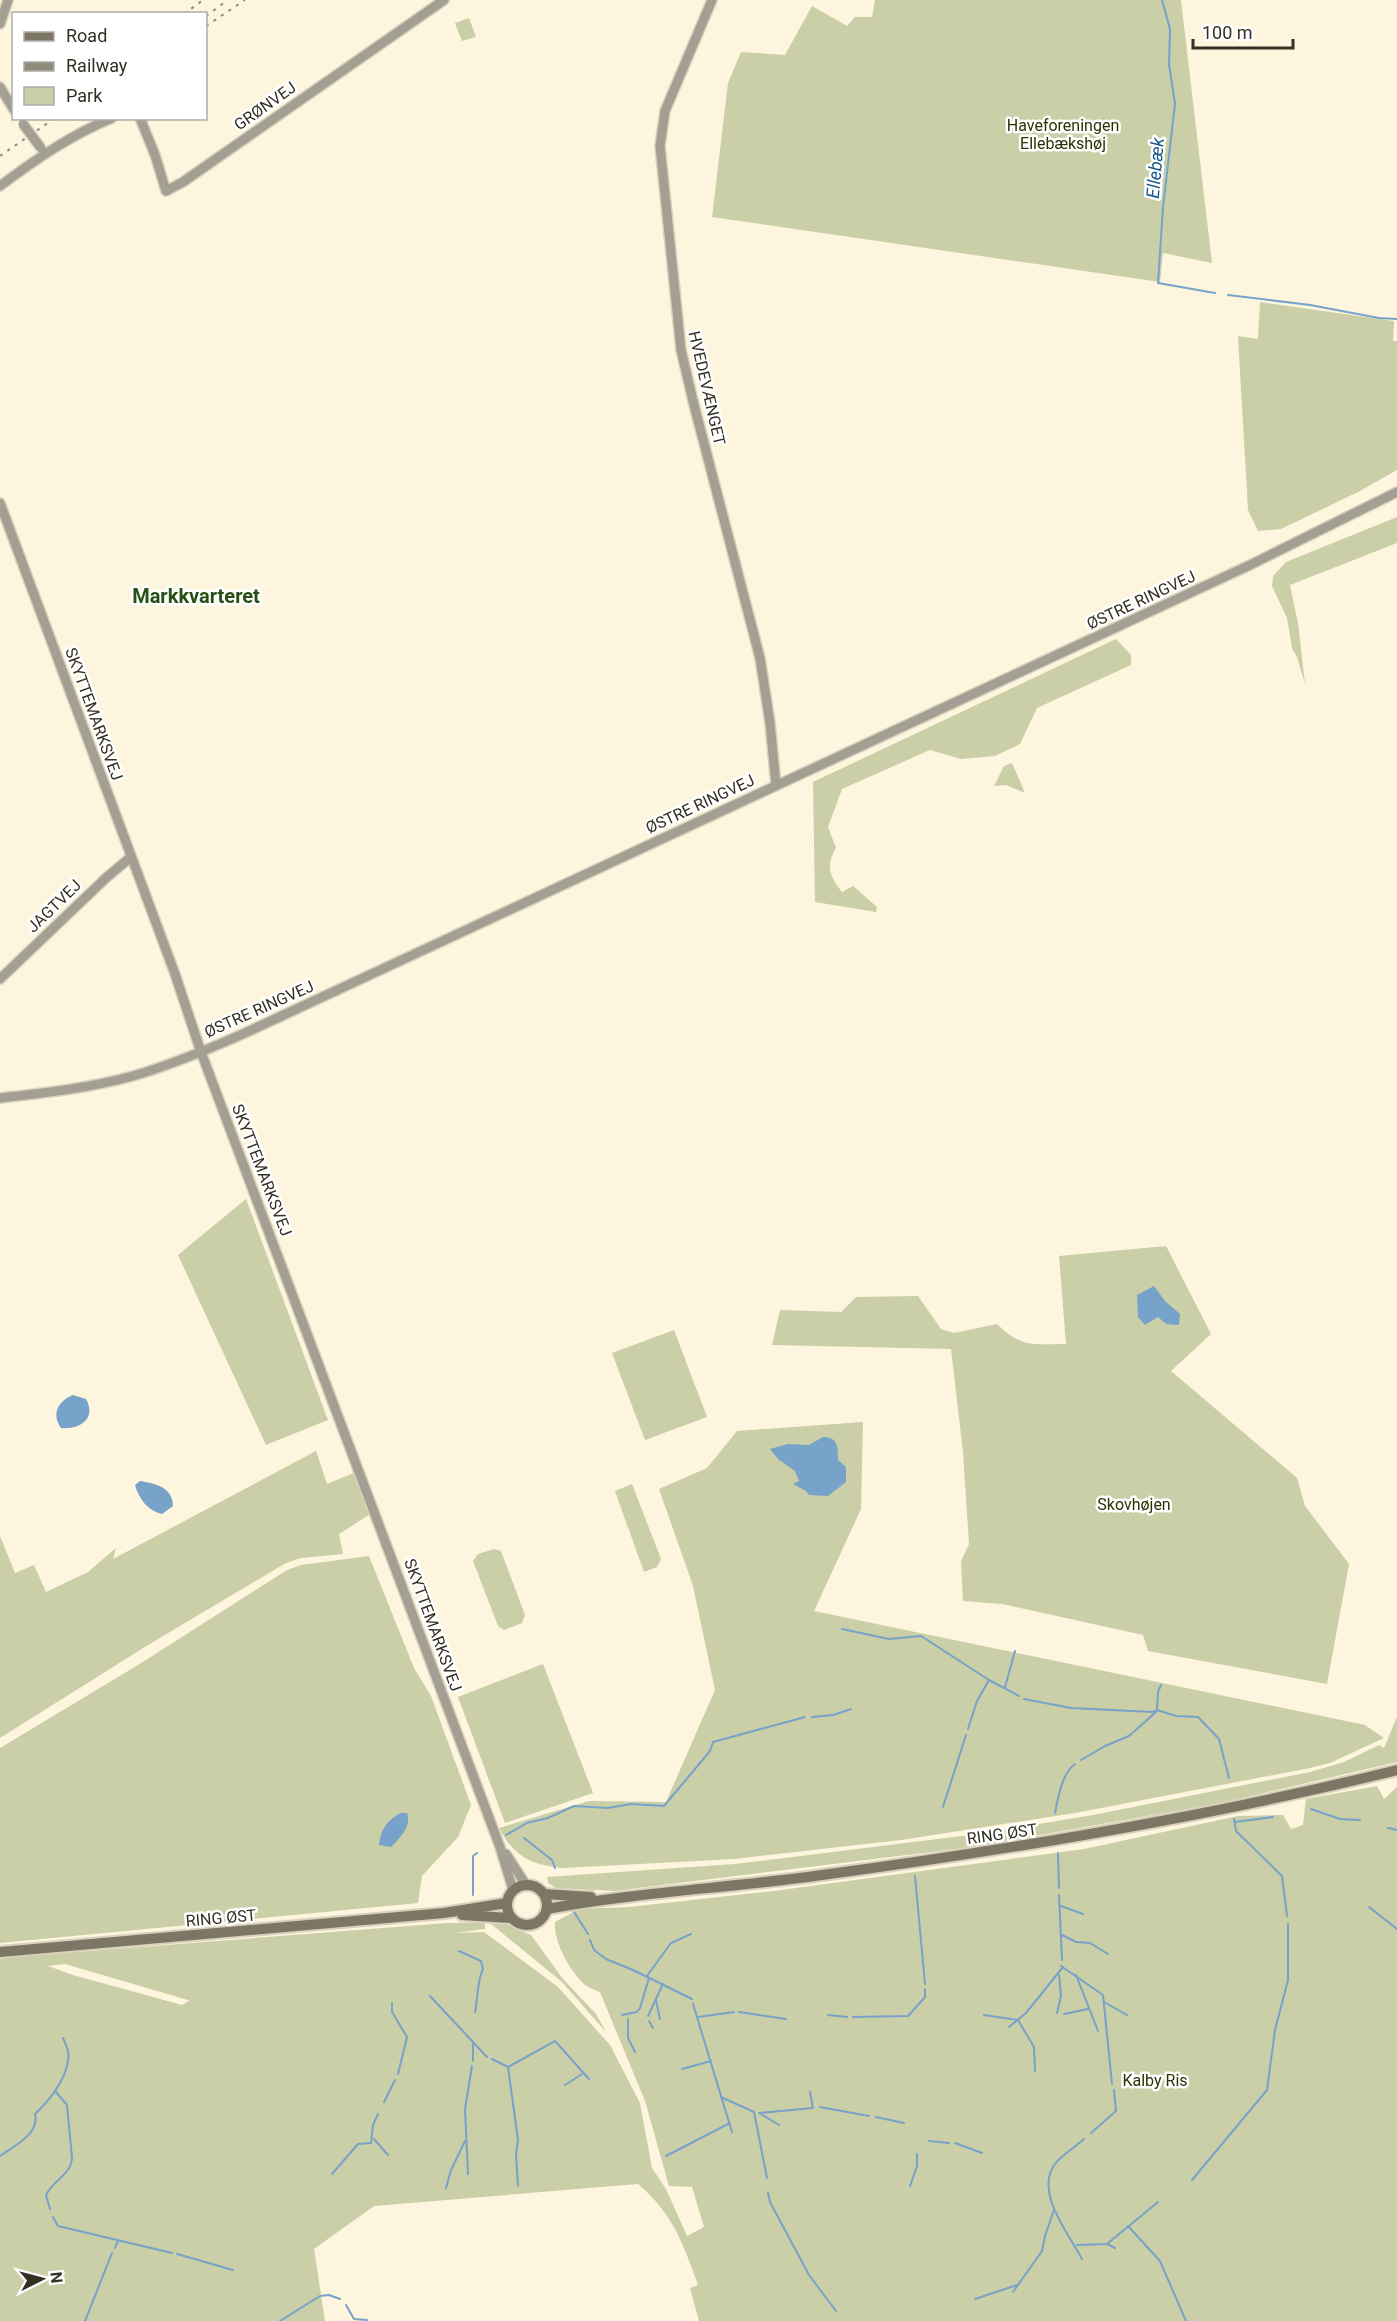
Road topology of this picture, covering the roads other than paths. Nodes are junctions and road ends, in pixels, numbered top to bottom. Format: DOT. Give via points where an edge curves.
graph roads {
  1 [pos="8,0"];
  2 [pos="444,0"];
  3 [pos="712,0"];
  4 [pos="0,24"];
  5 [pos="0,87"];
  6 [pos="12,107"];
  7 [pos="108,120"];
  8 [pos="141,120"];
  9 [pos="21,121"];
  10 [pos="43,150"];
  11 [pos="0,186"];
  12 [pos="1397,492"];
  13 [pos="0,502"];
  14 [pos="776,785"];
  15 [pos="131,857"];
  16 [pos="0,979"];
  17 [pos="201,1052"];
  18 [pos="0,1098"];
  19 [pos="1397,1770"];
  20 [pos="501,1846"];
  21 [pos="526,1885"];
  22 [pos="513,1890"];
  23 [pos="544,1894"];
  24 [pos="606,1898"];
  25 [pos="507,1903"];
  26 [pos="548,1909"];
  27 [pos="444,1913"];
  28 [pos="511,1918"];
  29 [pos="0,1952"];
  1 -- 4 [label="street"];
  2 -- 8 [label="street, GRØNVEJ" via="166,191"];
  3 -- 14 [label="street, HVEDEVÆNGET" via="665,111 660,146 681,350 760,658"];
  5 -- 6 [label="street"];
  7 -- 10 [label="street"];
  9 -- 10 [label="street, bridge"];
  10 -- 11 [label="street"];
  12 -- 14 [label="street, ØSTRE RINGVEJ" via="1250,565"];
  13 -- 15 [label="street, SKYTTEMARKSVEJ"];
  14 -- 17 [label="street, ØSTRE RINGVEJ"];
  15 -- 16 [label="street, JAGTVEJ"];
  15 -- 17 [label="street, SKYTTEMARKSVEJ"];
  17 -- 18 [label="street, ØSTRE RINGVEJ" via="89,1086"];
  17 -- 20 [label="street, SKYTTEMARKSVEJ"];
  19 -- 24 [label="main road, RING ØST" via="1068,1839 811,1877"];
  20 -- 21 [label="street, SKYTTEMARKSVEJ"];
  20 -- 22 [label="street, SKYTTEMARKSVEJ"];
  21 -- 22 [label="main road"];
  21 -- 23 [label="main road"];
  22 -- 25 [label="main road"];
  23 -- 24 [label="main road, RING ØST"];
  23 -- 26 [label="main road"];
  24 -- 26 [label="main road, RING ØST"];
  25 -- 27 [label="main road, RING ØST"];
  25 -- 28 [label="main road"];
  26 -- 28 [label="main road" via="534,1924 523,1925"];
  27 -- 28 [label="main road, RING ØST"];
  27 -- 29 [label="main road, RING ØST"];
}
